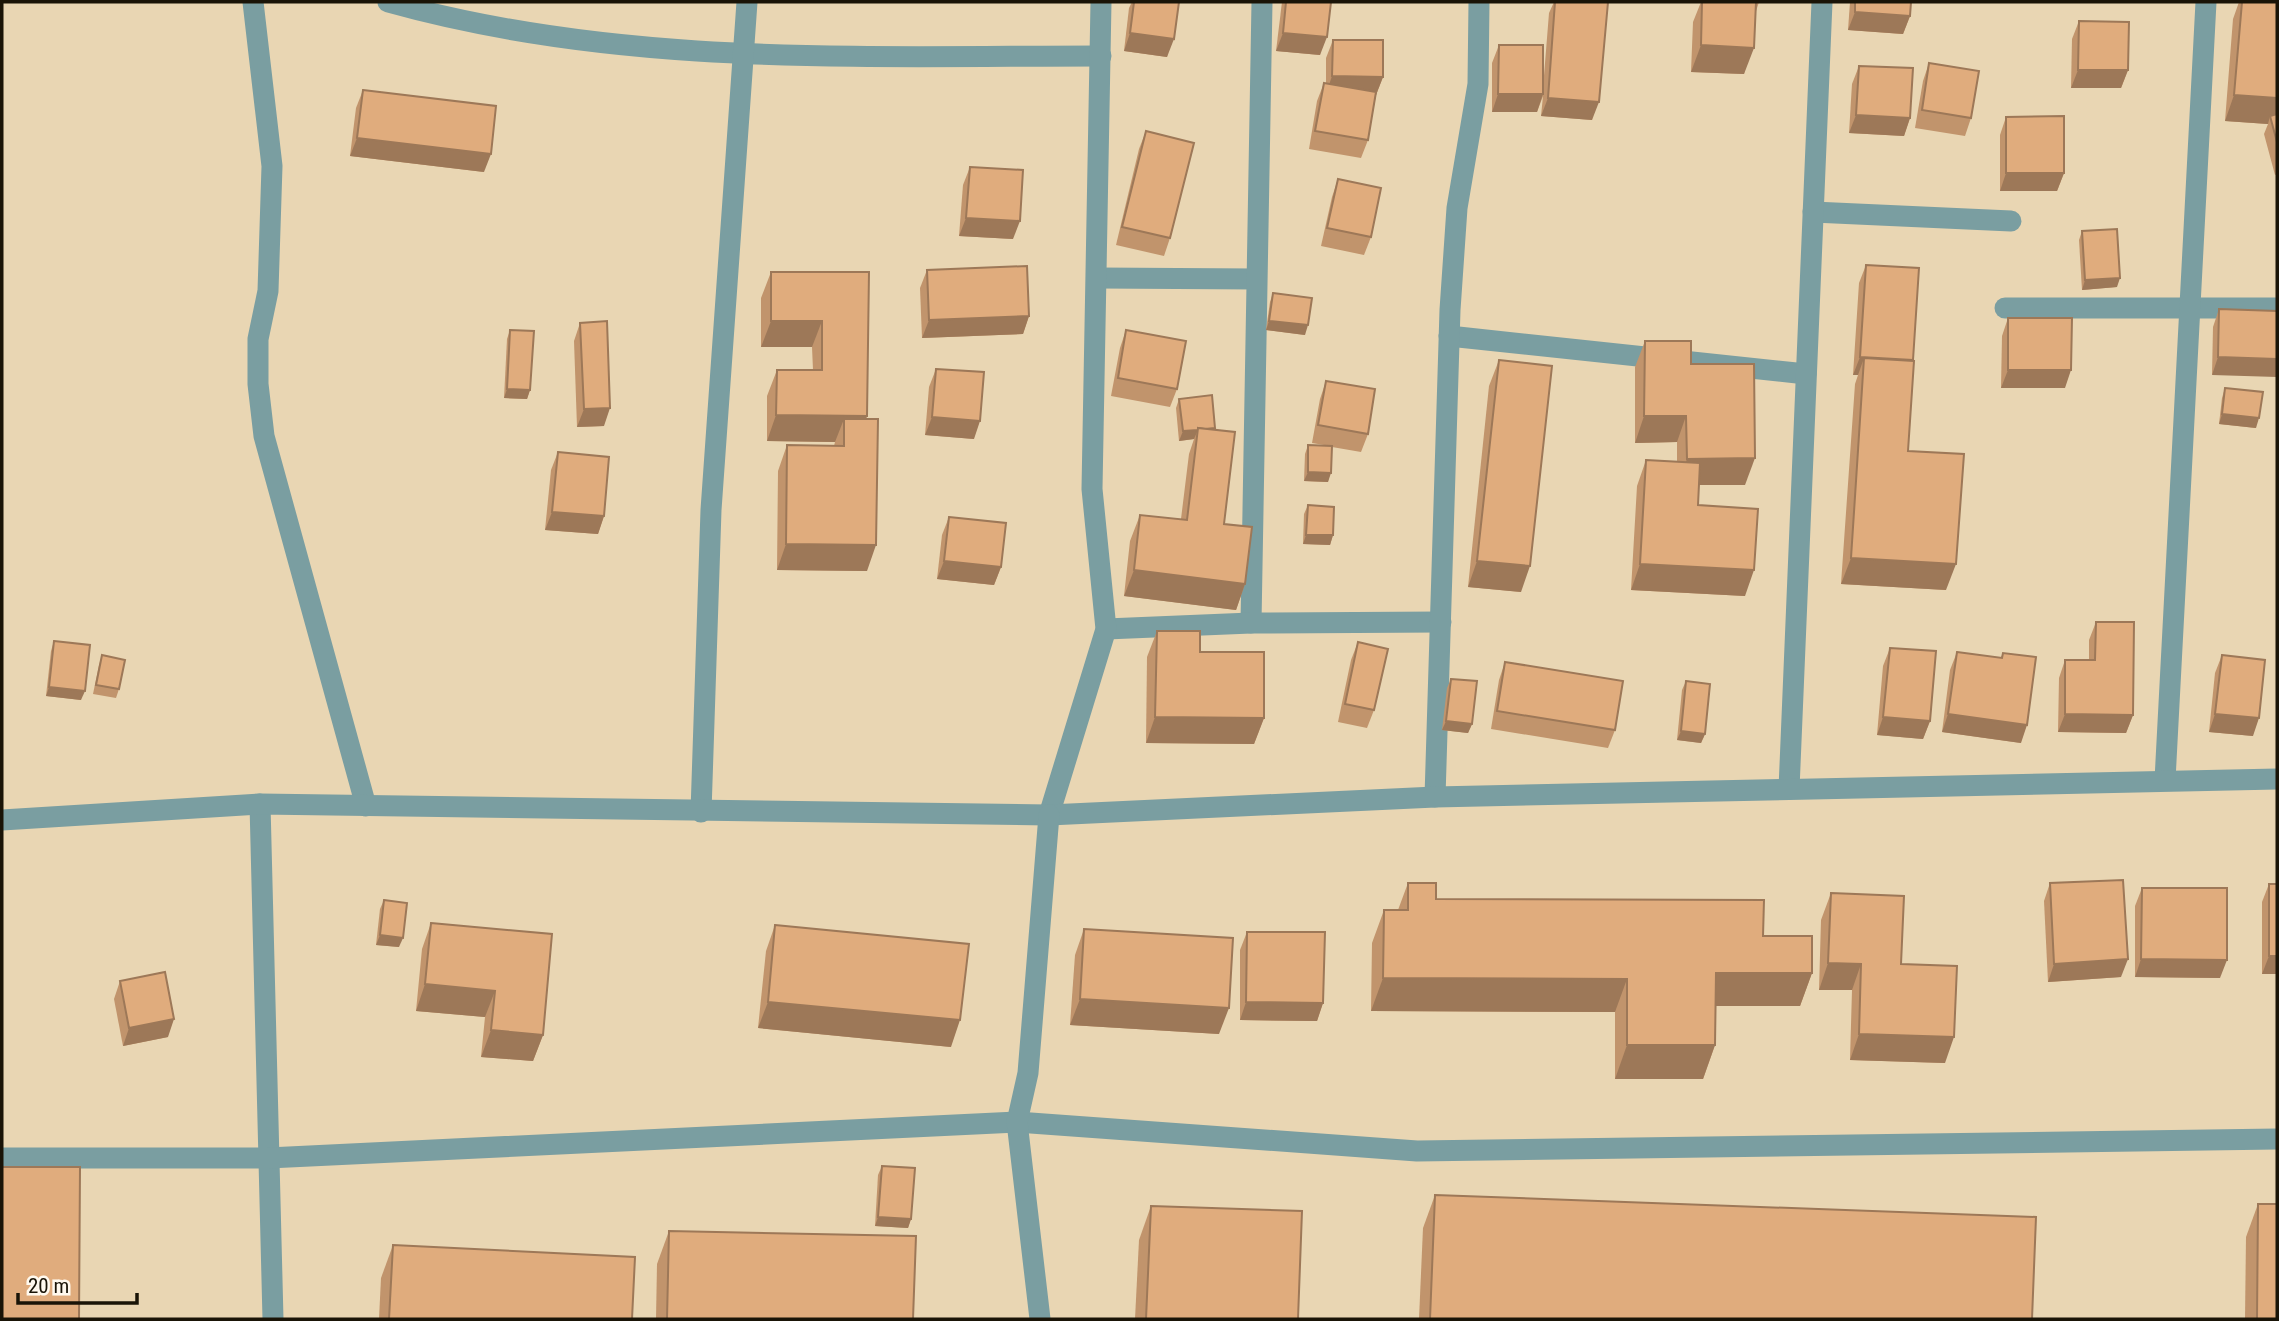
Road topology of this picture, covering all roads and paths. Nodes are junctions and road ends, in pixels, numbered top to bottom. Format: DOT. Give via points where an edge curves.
graph roads {
  1 [pos="253,2"];
  2 [pos="388,2"];
  3 [pos="747,2"];
  4 [pos="1101,2"];
  5 [pos="1262,2"];
  6 [pos="1479,2"];
  7 [pos="1822,2"];
  8 [pos="2206,2"];
  9 [pos="741,56"];
  10 [pos="1101,56"];
  11 [pos="1813,212"];
  12 [pos="2011,221"];
  13 [pos="1098,278"];
  14 [pos="1256,279"];
  15 [pos="2189,307"];
  16 [pos="2005,308"];
  17 [pos="2277,308"];
  18 [pos="1449,336"];
  19 [pos="1806,374"];
  20 [pos="1441,622"];
  21 [pos="1251,623"];
  22 [pos="1107,629"];
  23 [pos="2277,779"];
  24 [pos="2165,780"];
  25 [pos="1789,789"];
  26 [pos="1436,797"];
  27 [pos="260,804"];
  28 [pos="366,806"];
  29 [pos="701,812"];
  30 [pos="1049,815"];
  31 [pos="2,820"];
  32 [pos="1017,1122"];
  33 [pos="2277,1139"];
  34 [pos="2,1158"];
  35 [pos="268,1158"];
  36 [pos="273,1319"];
  37 [pos="1040,1319"];
  1 -- 28 [label="street" via="272,166 268,291 258,339 264,436"];
  2 -- 9 [label="street" via="529,34"];
  3 -- 9 [label="street"];
  4 -- 10 [label="street"];
  5 -- 14 [label="street"];
  6 -- 18 [label="street" via="1478,84 1457,208"];
  7 -- 11 [label="street"];
  8 -- 15 [label="street"];
  9 -- 10 [label="street"];
  9 -- 29 [label="street" via="711,510"];
  10 -- 13 [label="street"];
  11 -- 12 [label="street"];
  11 -- 19 [label="street"];
  13 -- 14 [label="street"];
  13 -- 22 [label="street" via="1092,489"];
  14 -- 21 [label="street"];
  15 -- 16 [label="street"];
  15 -- 17 [label="street"];
  15 -- 24 [label="street"];
  18 -- 19 [label="street"];
  18 -- 20 [label="street"];
  19 -- 25 [label="street"];
  20 -- 21 [label="street"];
  20 -- 26 [label="street"];
  21 -- 22 [label="street"];
  22 -- 30 [label="street"];
  23 -- 24 [label="street"];
  24 -- 25 [label="street"];
  25 -- 26 [label="street"];
  26 -- 30 [label="street"];
  27 -- 28 [label="street"];
  27 -- 31 [label="street"];
  27 -- 35 [label="street"];
  28 -- 29 [label="street"];
  29 -- 30 [label="street"];
  30 -- 32 [label="street" via="1028,1073"];
  32 -- 33 [label="street" via="1417,1151"];
  32 -- 35 [label="street"];
  32 -- 37 [label="street"];
  34 -- 35 [label="street"];
  35 -- 36 [label="street"];
}
